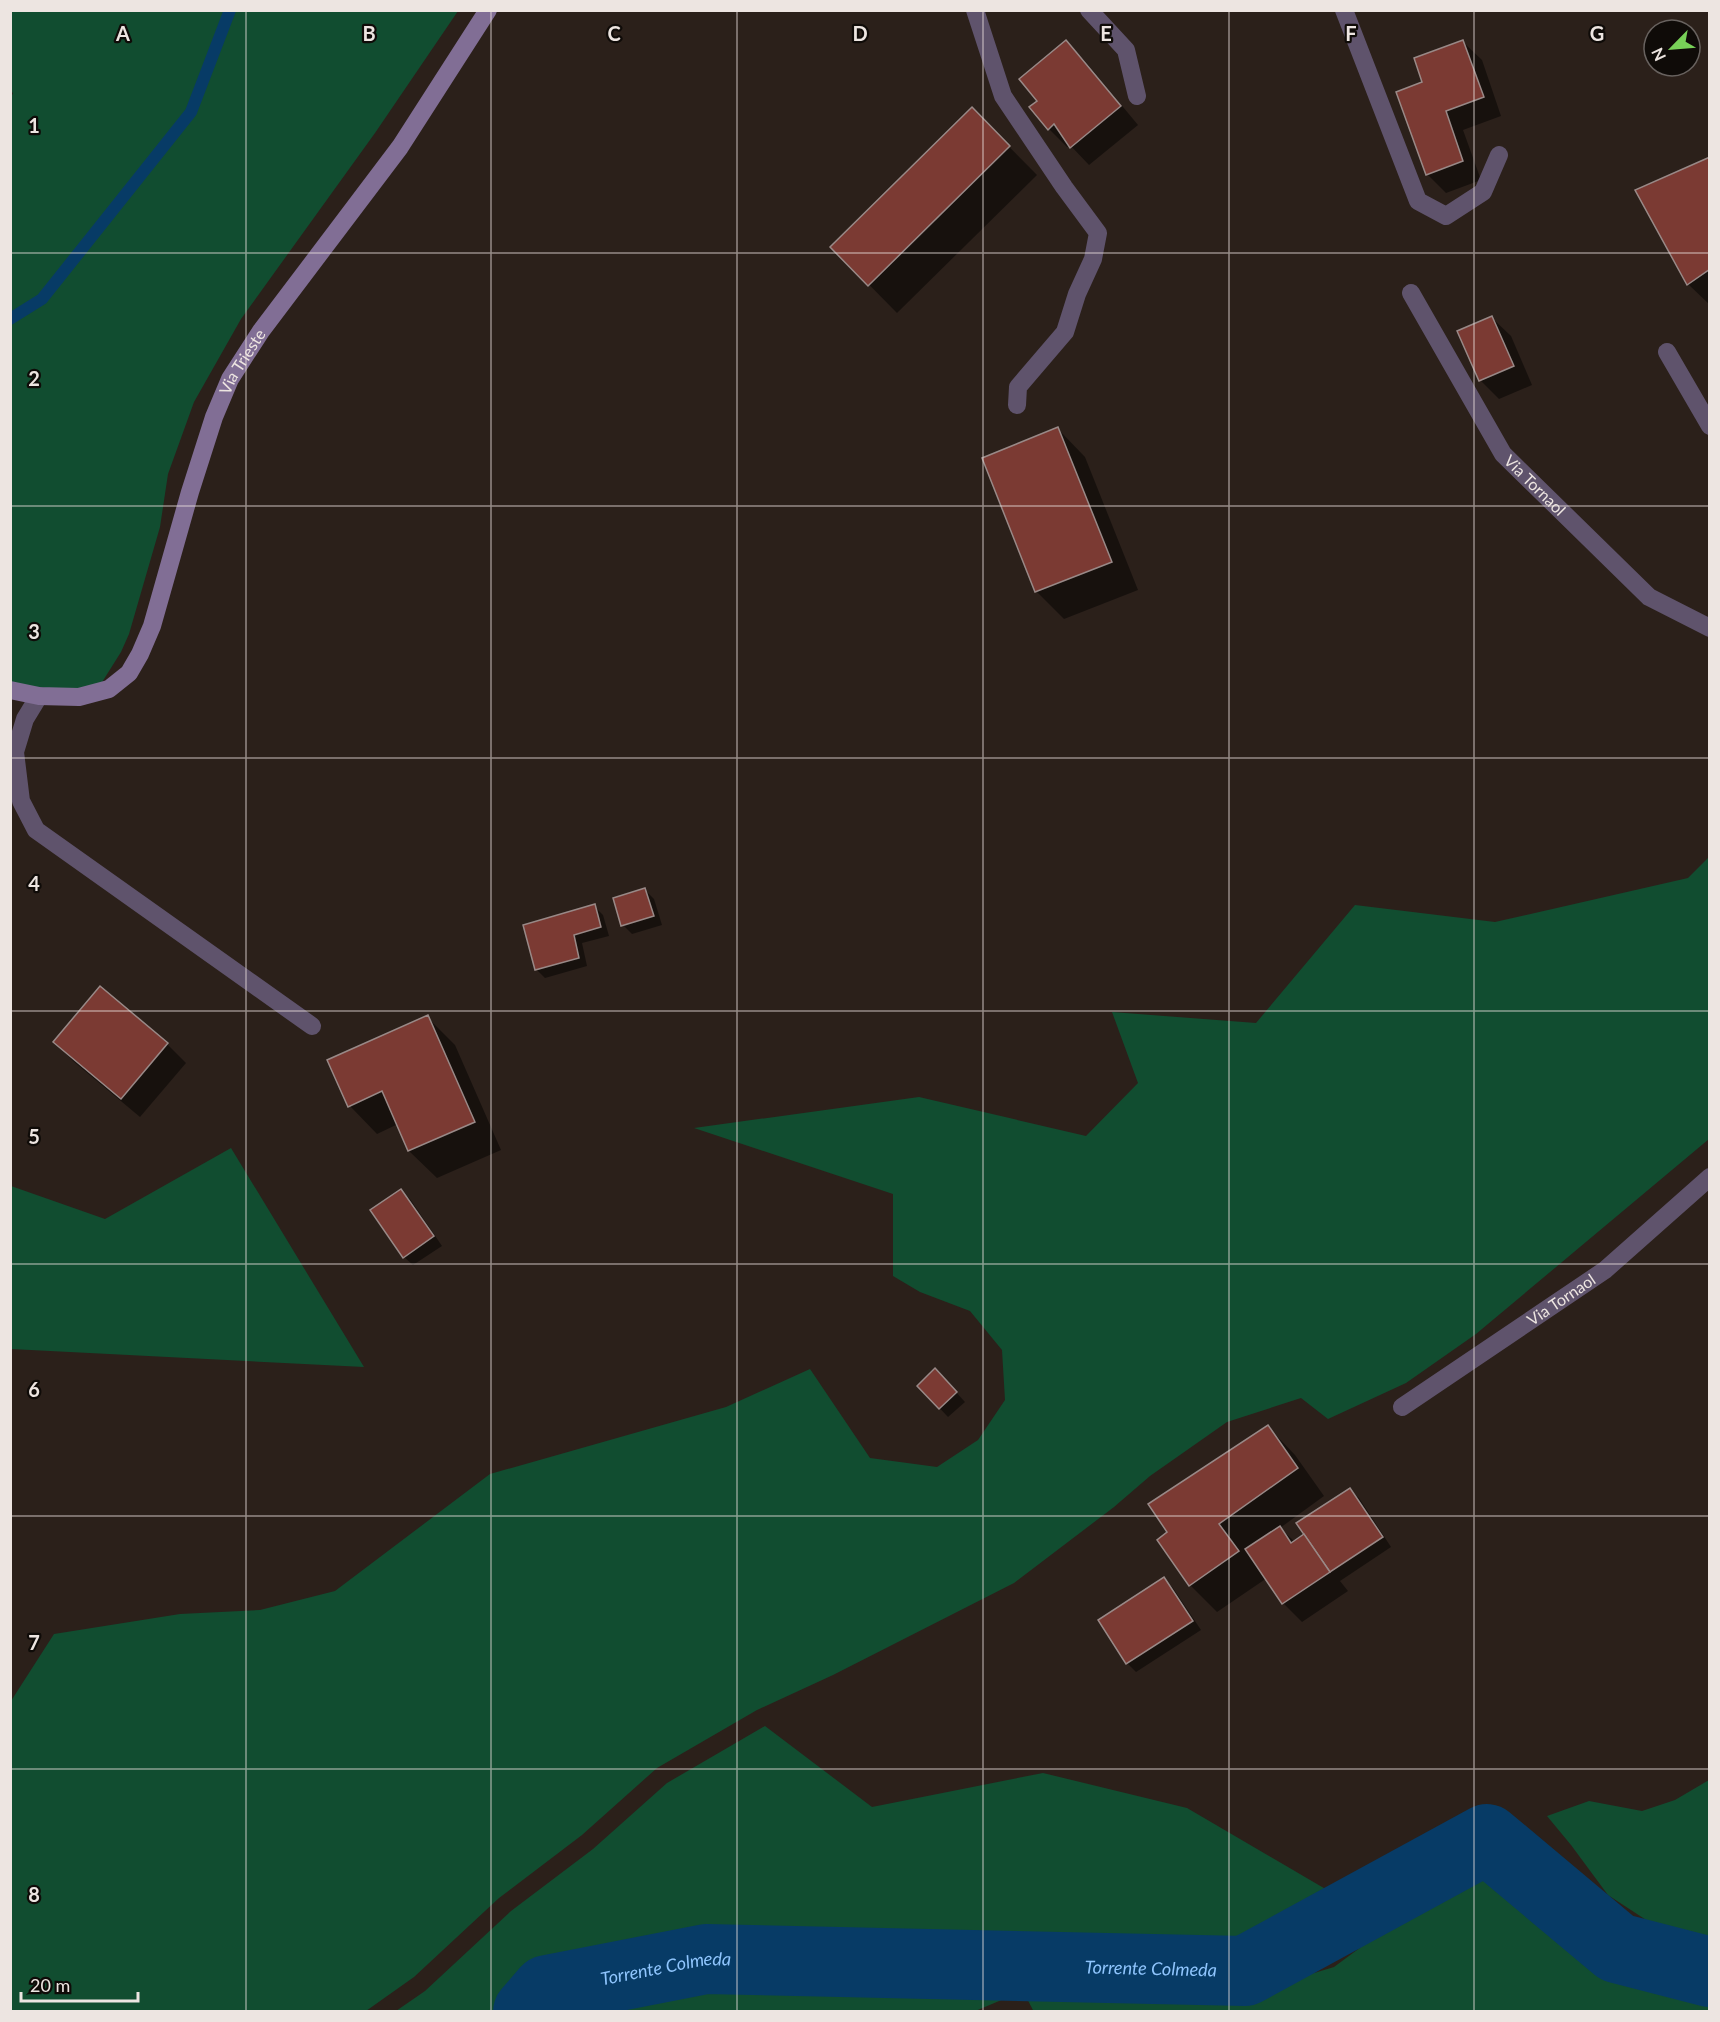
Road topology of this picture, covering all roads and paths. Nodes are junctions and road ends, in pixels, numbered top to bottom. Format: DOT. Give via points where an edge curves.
graph roads {
  1 [pos="488,10"];
  2 [pos="975,10"];
  3 [pos="1089,10"];
  4 [pos="1344,10"];
  5 [pos="1137,96"];
  6 [pos="1499,155"];
  7 [pos="1411,293"];
  8 [pos="1667,352"];
  9 [pos="1017,405"];
  10 [pos="1710,426"];
  11 [pos="1710,627"];
  12 [pos="10,690"];
  13 [pos="39,696"];
  14 [pos="312,1026"];
  15 [pos="1710,1177"];
  16 [pos="1402,1407"];
  1 -- 13 [label="street, Via Trieste" via="400,147 230,379 190,492 152,626 135,665 100,693 69,698"];
  2 -- 9 [label="street" via="1003,96 1098,233 1093,259 1065,332 1018,387"];
  3 -- 5 [label="street" via="1126,50"];
  4 -- 6 [label="street" via="1418,201 1446,216 1483,192"];
  7 -- 11 [label="street, Via Tornaol" via="1503,454 1649,597"];
  8 -- 10 [label="street"];
  12 -- 13 [label="street, Via Trieste"];
  13 -- 14 [label="street" via="25,719 15,752 21,801 36,830"];
  15 -- 16 [label="street, Via Tornaol" via="1605,1270"];
}
